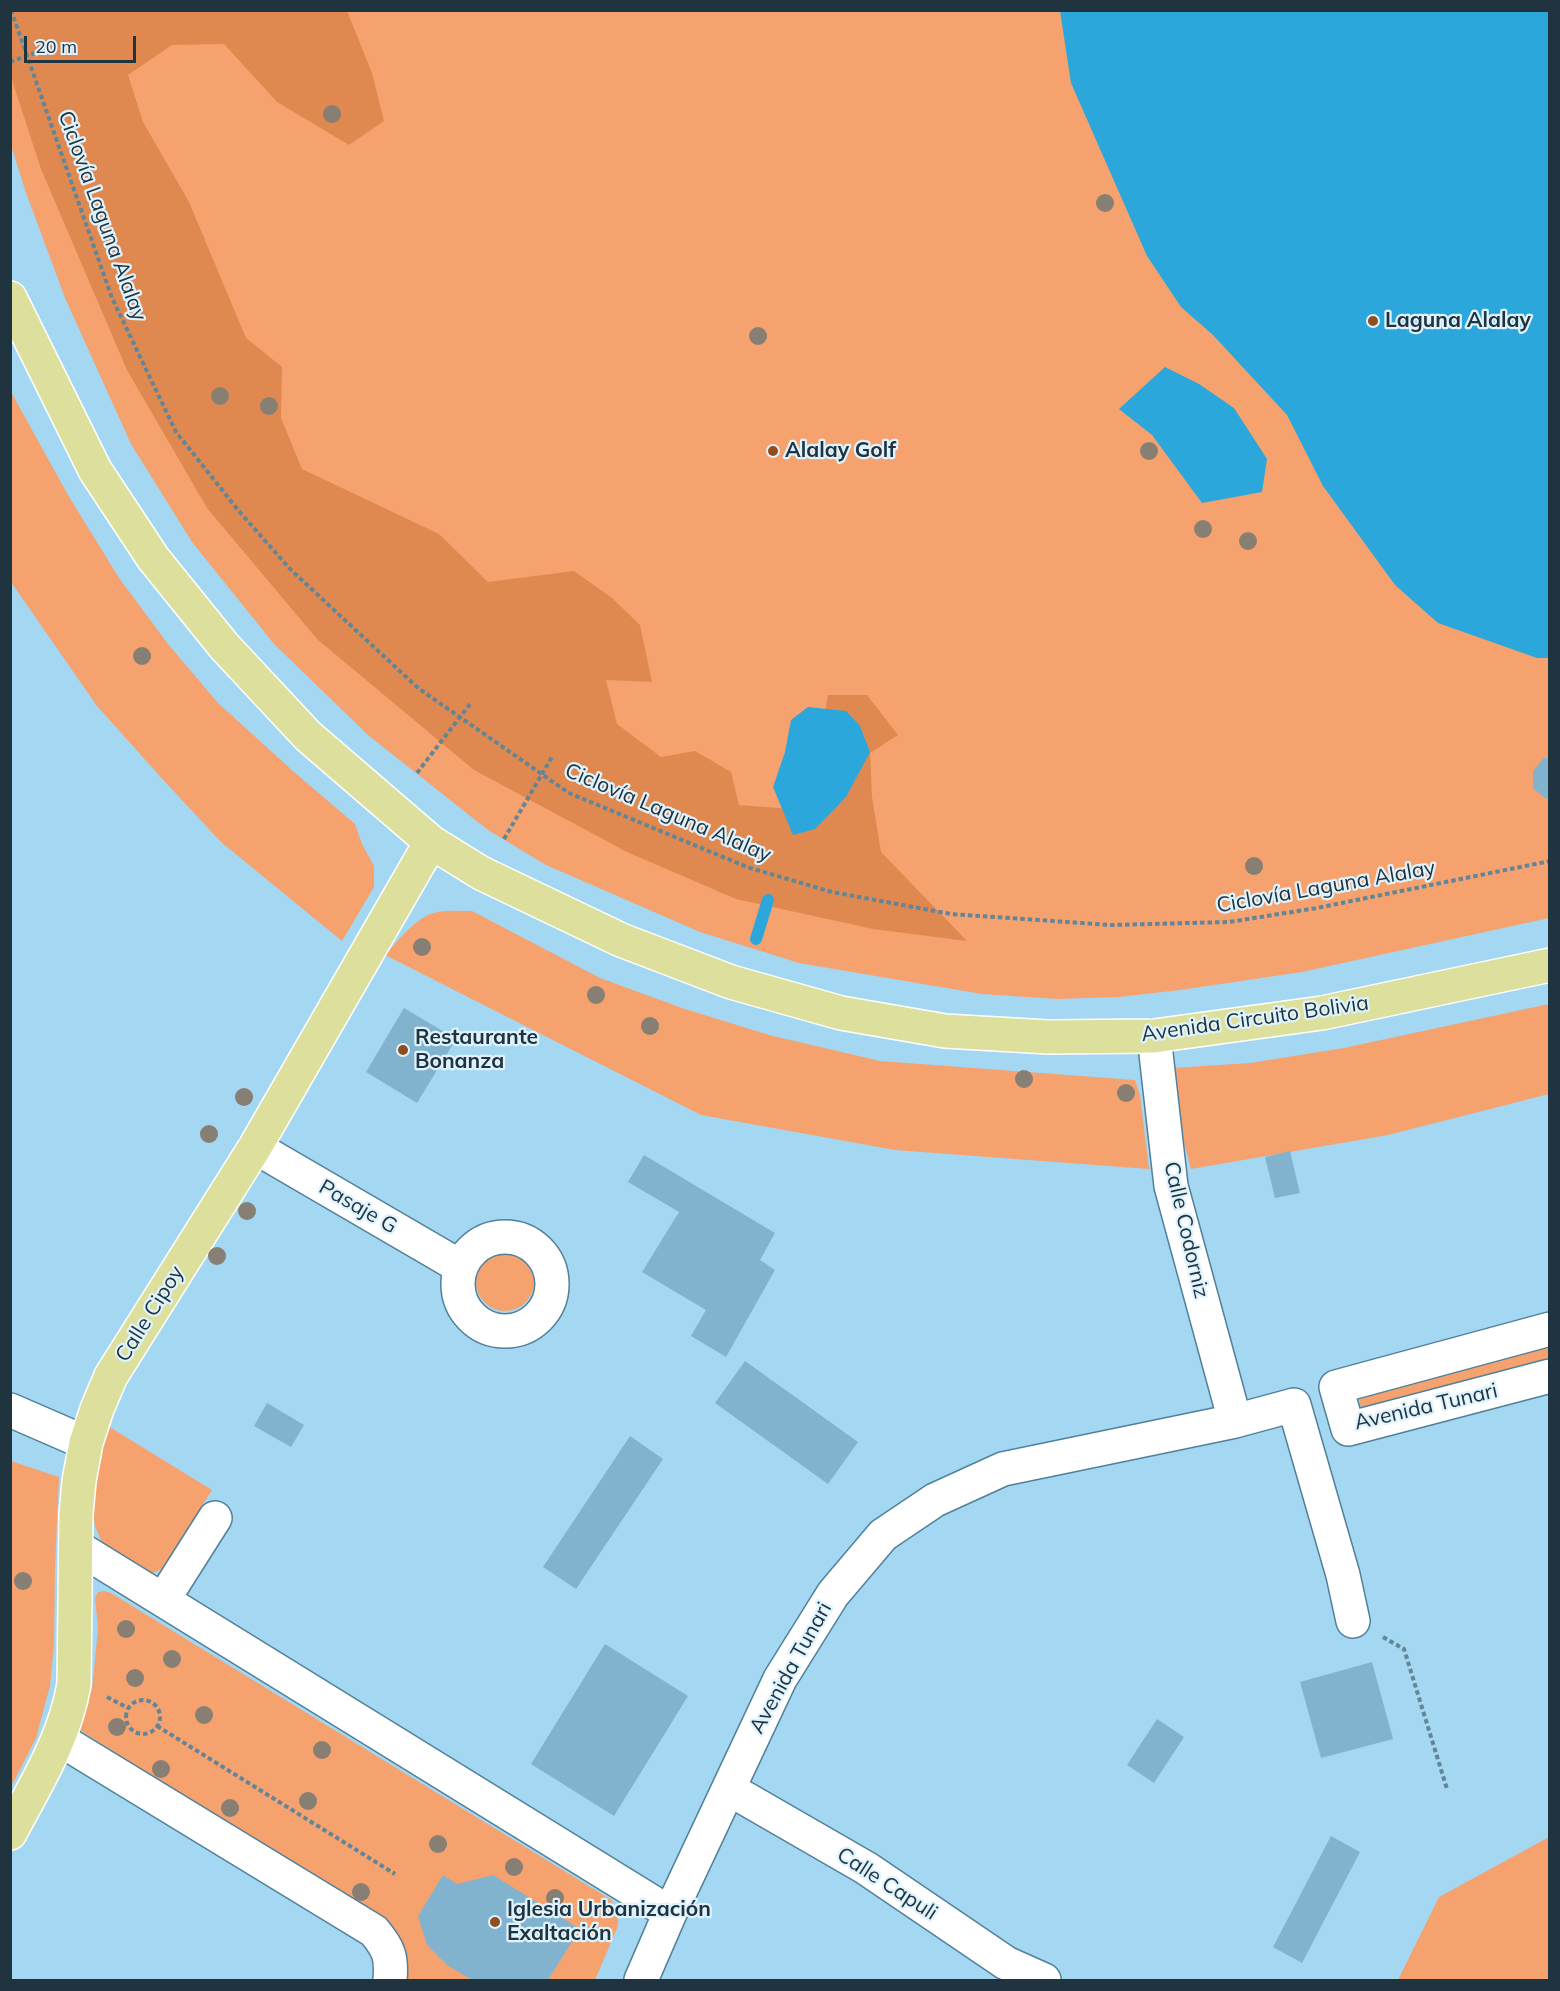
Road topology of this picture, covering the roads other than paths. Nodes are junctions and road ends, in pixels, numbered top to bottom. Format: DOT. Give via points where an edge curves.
graph roads {
  1 [pos="10,297"];
  2 [pos="431,842"];
  3 [pos="1550,964"];
  4 [pos="1154,1036"];
  5 [pos="255,1147"];
  6 [pos="461,1266"];
  7 [pos="1550,1329"];
  8 [pos="1550,1376"];
  9 [pos="10,1410"];
  10 [pos="1235,1420"];
  11 [pos="86,1443"];
  12 [pos="215,1518"];
  13 [pos="77,1546"];
  14 [pos="163,1600"];
  15 [pos="1353,1621"];
  16 [pos="59,1739"];
  17 [pos="729,1789"];
  18 [pos="10,1833"];
  19 [pos="670,1913"];
  20 [pos="390,1980"];
  21 [pos="641,1980"];
  22 [pos="1044,1980"];
  1 -- 2 [label="main road, Avenida Circuito Bolivia" via="95,470 153,558 224,646 308,736"];
  2 -- 4 [label="main road, Avenida Circuito Bolivia" via="481,873 621,940 731,982 841,1013 945,1031 1048,1037"];
  2 -- 5 [label="main road, Calle Cipoy"];
  3 -- 4 [label="main road, Avenida Circuito Bolivia" via="1322,1013"];
  4 -- 10 [label="street, Calle Codorniz" via="1171,1186"];
  5 -- 6 [label="street, Pasaje G"];
  5 -- 11 [label="main road, Calle Cipoy" via="111,1376"];
  7 -- 8 [label="street, Avenida Tunari" via="1336,1387 1348,1429"];
  9 -- 11 [label="street"];
  10 -- 15 [label="street, Avenida Tunari" via="1294,1404"];
  10 -- 17 [label="street, Avenida Tunari" via="1003,1469 936,1500 883,1535 833,1594 780,1679"];
  11 -- 13 [label="main road, Calle Cipoy" via="76,1514"];
  12 -- 14 [label="street"];
  13 -- 14 [label="street"];
  13 -- 16 [label="main road, Calle Cipoy" via="74,1684"];
  14 -- 19 [label="street"];
  16 -- 18 [label="main road, Calle Cipoy"];
  16 -- 20 [label="street" via="374,1931 392,1962"];
  17 -- 19 [label="street, Avenida Tunari"];
  17 -- 22 [label="street, Calle Capuli" via="866,1868 1006,1963"];
  19 -- 21 [label="street, Avenida Tunari"];
}
